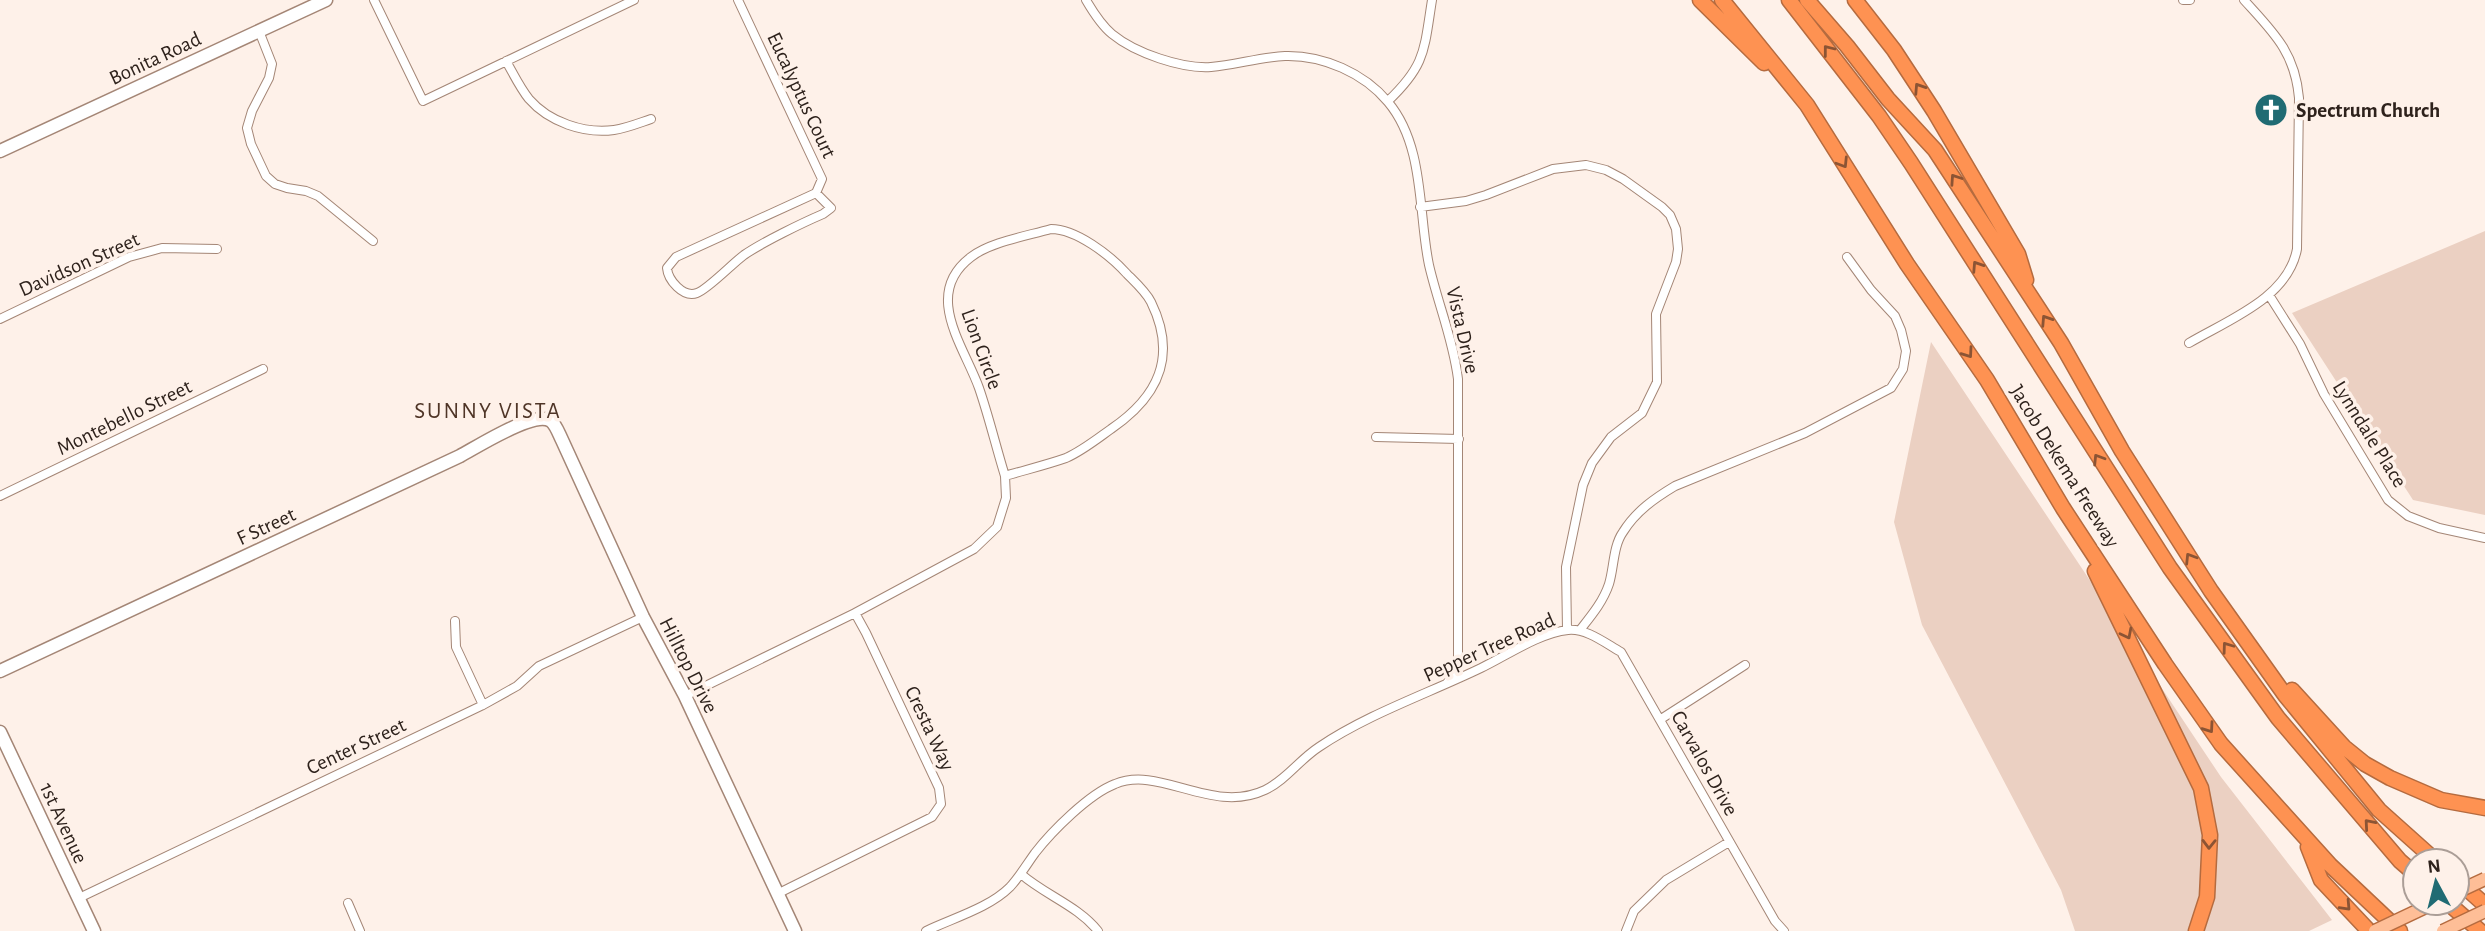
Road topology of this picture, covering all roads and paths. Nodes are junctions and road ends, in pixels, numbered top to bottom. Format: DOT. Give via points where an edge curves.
graph roads {
  1 [pos="326,0"];
  2 [pos="374,0"];
  3 [pos="634,0"];
  4 [pos="738,0"];
  5 [pos="1086,0"];
  6 [pos="1433,0"];
  7 [pos="1700,0"];
  8 [pos="1722,0"];
  9 [pos="1789,0"];
  10 [pos="1807,0"];
  11 [pos="1855,0"];
  12 [pos="2183,0"];
  13 [pos="2190,0"];
  14 [pos="2244,0"];
  15 [pos="258,31"];
  16 [pos="506,61"];
  17 [pos="1388,101"];
  18 [pos="1807,105"];
  19 [pos="651,119"];
  20 [pos="0,151"];
  21 [pos="816,193"];
  22 [pos="1420,207"];
  23 [pos="373,241"];
  24 [pos="216,248"];
  25 [pos="1847,257"];
  26 [pos="2269,295"];
  27 [pos="2032,298"];
  28 [pos="0,319"];
  29 [pos="2189,343"];
  30 [pos="263,369"];
  31 [pos="548,419"];
  32 [pos="1376,437"];
  33 [pos="1459,439"];
  34 [pos="1005,476"];
  35 [pos="0,496"];
  36 [pos="2063,508"];
  37 [pos="2485,538"];
  38 [pos="855,613"];
  39 [pos="643,617"];
  40 [pos="455,621"];
  41 [pos="1567,630"];
  42 [pos="1580,630"];
  43 [pos="2243,634"];
  44 [pos="1745,665"];
  45 [pos="0,671"];
  46 [pos="1445,685"];
  47 [pos="685,696"];
  48 [pos="483,705"];
  49 [pos="1661,719"];
  50 [pos="0,732"];
  51 [pos="2485,807"];
  52 [pos="2303,836"];
  53 [pos="1729,842"];
  54 [pos="2420,847"];
  55 [pos="2401,862"];
  56 [pos="1021,874"];
  57 [pos="2471,892"];
  58 [pos="777,894"];
  59 [pos="79,898"];
  60 [pos="348,904"];
  61 [pos="2485,905"];
  62 [pos="2485,911"];
  63 [pos="2404,917"];
  64 [pos="2464,917"];
  65 [pos="94,931"];
  66 [pos="360,931"];
  67 [pos="794,931"];
  68 [pos="926,931"];
  69 [pos="1098,931"];
  70 [pos="1626,931"];
  71 [pos="1784,931"];
  72 [pos="2196,931"];
  73 [pos="2369,931"];
  74 [pos="2375,931"];
  75 [pos="2400,931"];
  76 [pos="2444,931"];
  77 [pos="2480,931"];
  1 -- 15 [label="main road, Bonita Road"];
  2 -- 16 [label="street" via="423,102"];
  3 -- 16 [label="street"];
  4 -- 21 [label="street, Eucalyptus Court" via="821,179"];
  5 -- 17 [label="street" via="1112,34 1178,64 1209,67 1309,58 1358,76"];
  6 -- 17 [label="street" via="1420,64"];
  7 -- 18 [label="highway"];
  8 -- 18 [label="highway, Jacob Dekema Freeway"];
  55 -- 9 [label="highway, Jacob Dekema Freeway, one-way" via="2278,718 2170,568 1911,163"];
  27 -- 10 [label="highway, one-way" via="1935,150"];
  27 -- 11 [label="highway, one-way" via="2018,254 1934,111"];
  12 -- 13 [label="street"];
  14 -- 26 [label="street" via="2283,43 2299,98 2297,249 2286,277"];
  15 -- 20 [label="main road, Bonita Road"];
  15 -- 23 [label="street" via="272,64 247,128 266,176 275,184 318,196"];
  16 -- 19 [label="street" via="527,97 565,124 615,130"];
  17 -- 22 [label="street, Vista Drive" via="1408,139"];
  18 -- 36 [label="highway, Jacob Dekema Freeway, one-way" via="1987,380"];
  21 -- 21 [label="street, Eucalyptus Court" via="676,257 668,274 678,288 696,294 746,253 831,208"];
  22 -- 33 [label="street, Vista Drive" via="1430,270 1456,362"];
  22 -- 41 [label="street" via="1466,201 1575,165 1606,170 1623,179 1662,207 1676,229 1676,262 1656,314 1657,382 1642,413 1611,437 1583,485 1566,567"];
  24 -- 28 [label="street, Davidson Street" via="162,248 129,257"];
  25 -- 42 [label="street, Pepper Tree Road" via="1895,316 1901,330 1906,351 1903,369 1891,388 1824,424 1655,498 1621,534 1608,586"];
  26 -- 29 [label="street"];
  26 -- 37 [label="street, Lynndale Place" via="2388,500 2428,524"];
  43 -- 27 [label="highway, one-way" via="2122,451"];
  30 -- 35 [label="street, Montebello Street"];
  31 -- 39 [label="main road, Hilltop Drive"];
  31 -- 45 [label="main road, F Street" via="528,420 450,461"];
  32 -- 33 [label="street"];
  33 -- 46 [label="street, Vista Drive" via="1458,660"];
  34 -- 34 [label="street, Lion Circle" via="1068,457 1094,442 1134,413 1159,377 1164,339 1150,300 1113,258 1064,229 977,253 957,271 948,295 949,320 979,388"];
  34 -- 38 [label="street, Lion Circle" via="1006,498 997,527 974,549"];
  36 -- 52 [label="highway, Jacob Dekema Freeway, one-way" via="2221,744"];
  36 -- 72 [label="highway, one-way" via="2201,788 2210,835 2207,897"];
  38 -- 47 [label="street, Lion Circle"];
  38 -- 58 [label="street, Cresta Way" via="939,788 941,804 932,817"];
  39 -- 47 [label="main road, Hilltop Drive"];
  39 -- 48 [label="street, Center Street" via="539,666 517,686"];
  40 -- 48 [label="street" via="456,647"];
  41 -- 42 [label="street, Pepper Tree Road"];
  41 -- 46 [label="street, Pepper Tree Road"];
  42 -- 49 [label="street, Carvalos Drive" via="1621,652"];
  43 -- 51 [label="highway" via="2325,728 2365,764 2441,800"];
  43 -- 54 [label="highway" via="2285,695 2362,790"];
  44 -- 49 [label="street"];
  46 -- 56 [label="street, Pepper Tree Road" via="1330,740 1275,785 1252,795 1216,797 1139,780 1115,783 1052,832"];
  47 -- 58 [label="main road, Hilltop Drive"];
  48 -- 59 [label="street, Center Street"];
  49 -- 53 [label="street, Carvalos Drive"];
  50 -- 59 [label="main road, 1st Avenue"];
  52 -- 73 [label="highway, one-way" via="2321,880"];
  52 -- 75 [label="highway, Jacob Dekema Freeway"];
  53 -- 70 [label="street" via="1666,880 1634,911"];
  53 -- 71 [label="street, Carvalos Drive"];
  56 -- 68 [label="street, Pepper Tree Road" via="994,899"];
  56 -- 69 [label="street"];
  57 -- 61 [label="highway"];
  58 -- 67 [label="main road, Hilltop Drive"];
  59 -- 65 [label="main road, 1st Avenue"];
  60 -- 66 [label="street"];
  62 -- 76 [label="main road, bridge"];
  63 -- 74 [label="main road, bridge"];
  64 -- 77 [label="highway"];
}
